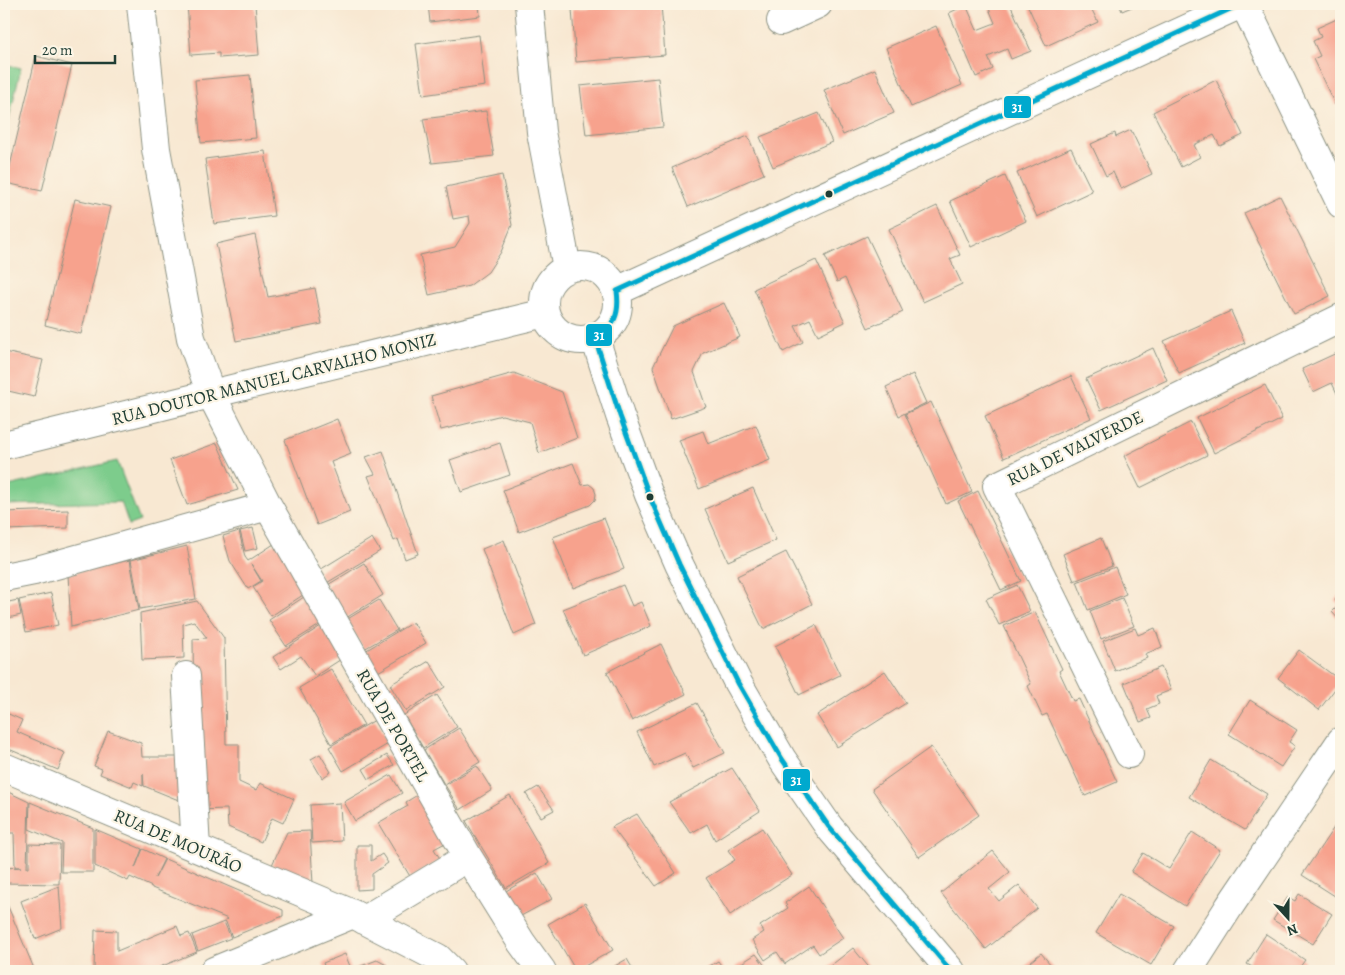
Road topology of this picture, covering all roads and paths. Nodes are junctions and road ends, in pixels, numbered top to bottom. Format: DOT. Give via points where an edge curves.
graph roads {
  1 [pos="141,4"];
  2 [pos="529,4"];
  3 [pos="818,4"];
  4 [pos="1243,4"];
  5 [pos="781,21"];
  6 [pos="1341,204"];
  7 [pos="567,268"];
  8 [pos="618,291"];
  9 [pos="545,313"];
  10 [pos="1341,318"];
  11 [pos="595,338"];
  12 [pos="211,394"];
  13 [pos="4,445"];
  14 [pos="268,506"];
  15 [pos="4,577"];
  16 [pos="186,676"];
  17 [pos="1341,741"];
  18 [pos="1129,754"];
  19 [pos="4,767"];
  20 [pos="196,848"];
  21 [pos="468,857"];
  22 [pos="358,917"];
  23 [pos="214,971"];
  24 [pos="451,971"];
  25 [pos="542,971"];
  26 [pos="951,971"];
  27 [pos="1188,971"];
  1 -- 12 [label="street, RUA DE PORTEL" via="156,149 191,338"];
  2 -- 7 [label="street" via="541,132"];
  3 -- 5 [label="street"];
  4 -- 6 [label="street"];
  4 -- 8 [label="street"];
  7 -- 8 [label="street" via="579,265 597,269 612,280"];
  7 -- 9 [label="street" via="547,286"];
  8 -- 11 [label="street" via="618,314 605,332"];
  9 -- 11 [label="street" via="552,327 564,336 579,341"];
  9 -- 12 [label="street, RUA DOUTOR MANUEL CARVALHO MONIZ"];
  10 -- 18 [label="street, RUA DE VALVERDE" via="997,486"];
  11 -- 26 [label="street" via="649,495 738,683 782,759 829,827"];
  12 -- 13 [label="street, RUA DOUTOR MANUEL CARVALHO MONIZ"];
  12 -- 14 [label="street, RUA DE PORTEL"];
  14 -- 15 [label="street"];
  14 -- 21 [label="street, RUA DE PORTEL"];
  16 -- 20 [label="street"];
  17 -- 27 [label="street"];
  19 -- 20 [label="street, RUA DE MOURÃO"];
  20 -- 22 [label="street, RUA DE MOURÃO"];
  21 -- 22 [label="street"];
  21 -- 25 [label="street, RUA DE PORTEL"];
  22 -- 23 [label="street"];
  22 -- 24 [label="street, RUA DE MOURÃO" via="438,958"];
}
